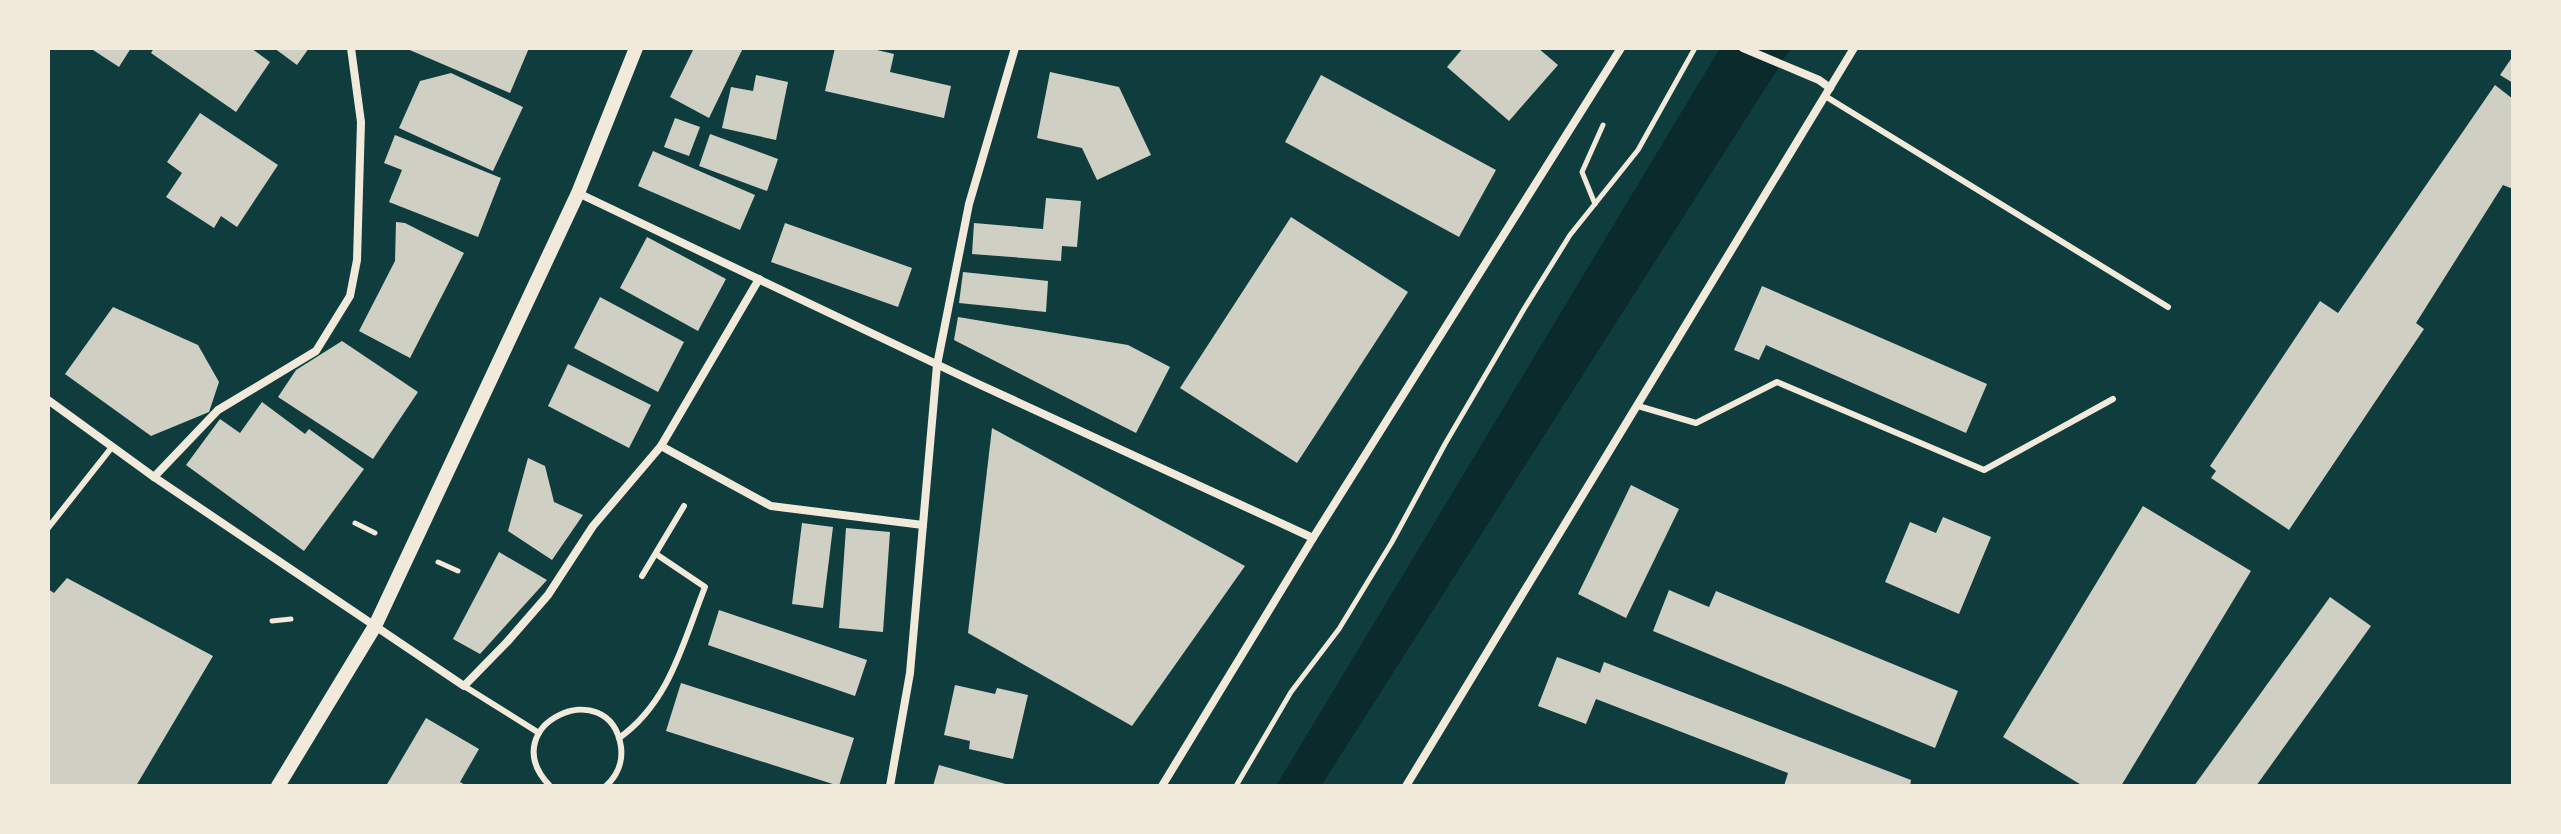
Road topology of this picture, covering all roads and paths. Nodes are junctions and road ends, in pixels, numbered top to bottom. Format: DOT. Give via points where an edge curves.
graph roads {
  1 [pos="351,48"];
  2 [pos="636,48"];
  3 [pos="1015,48"];
  4 [pos="1621,48"];
  5 [pos="1695,48"];
  6 [pos="1743,48"];
  7 [pos="1854,48"];
  8 [pos="1828,92"];
  9 [pos="1607,117"];
  10 [pos="578,193"];
  11 [pos="1595,204"];
  12 [pos="759,279"];
  13 [pos="2168,307"];
  14 [pos="937,365"];
  15 [pos="2113,399"];
  16 [pos="48,400"];
  17 [pos="1638,406"];
  18 [pos="661,446"];
  19 [pos="112,447"];
  20 [pos="154,477"];
  21 [pos="684,506"];
  22 [pos="355,523"];
  23 [pos="923,525"];
  24 [pos="48,528"];
  25 [pos="375,533"];
  26 [pos="1313,538"];
  27 [pos="656,554"];
  28 [pos="438,562"];
  29 [pos="458,571"];
  30 [pos="642,576"];
  31 [pos="291,619"];
  32 [pos="272,621"];
  33 [pos="375,626"];
  34 [pos="464,686"];
  35 [pos="539,733"];
  36 [pos="619,738"];
  37 [pos="278,786"];
  38 [pos="550,786"];
  39 [pos="606,786"];
  40 [pos="890,786"];
  41 [pos="1162,786"];
  42 [pos="1236,786"];
  43 [pos="1406,786"];
  1 -- 20 [label="street" via="361,122 357,260 350,296 316,351 218,410"];
  2 -- 10 [label="street"];
  3 -- 14 [label="street" via="969,204"];
  4 -- 26 [label="street"];
  5 -- 11 [label="path" via="1638,150"];
  6 -- 8 [label="street" via="1819,80"];
  7 -- 8 [label="street"];
  8 -- 13 [label="lane"];
  8 -- 17 [label="street"];
  9 -- 11 [label="path" via="1582,172"];
  10 -- 12 [label="street"];
  10 -- 33 [label="street"];
  11 -- 42 [label="path" via="1532,297 1339,629 1291,692"];
  12 -- 14 [label="street"];
  12 -- 18 [label="street"];
  14 -- 23 [label="street"];
  14 -- 26 [label="street"];
  15 -- 17 [label="lane" via="1984,470 1777,382 1696,423"];
  16 -- 19 [label="street"];
  17 -- 43 [label="street"];
  18 -- 23 [label="street" via="771,506"];
  18 -- 34 [label="street" via="593,526 548,595"];
  19 -- 20 [label="street"];
  19 -- 24 [label="lane"];
  20 -- 33 [label="street"];
  21 -- 27 [label="lane"];
  22 -- 25 [label="path"];
  23 -- 40 [label="street" via="910,673"];
  26 -- 41 [label="street"];
  27 -- 30 [label="lane"];
  27 -- 36 [label="lane" via="705,587 672,676 633,729"];
  28 -- 29 [label="path"];
  31 -- 32 [label="path"];
  33 -- 34 [label="street"];
  33 -- 37 [label="street"];
  34 -- 35 [label="lane"];
  35 -- 36 [label="lane" via="560,713 574,709 601,716"];
  35 -- 38 [label="lane" via="535,761"];
  36 -- 39 [label="lane" via="619,767"];
}
